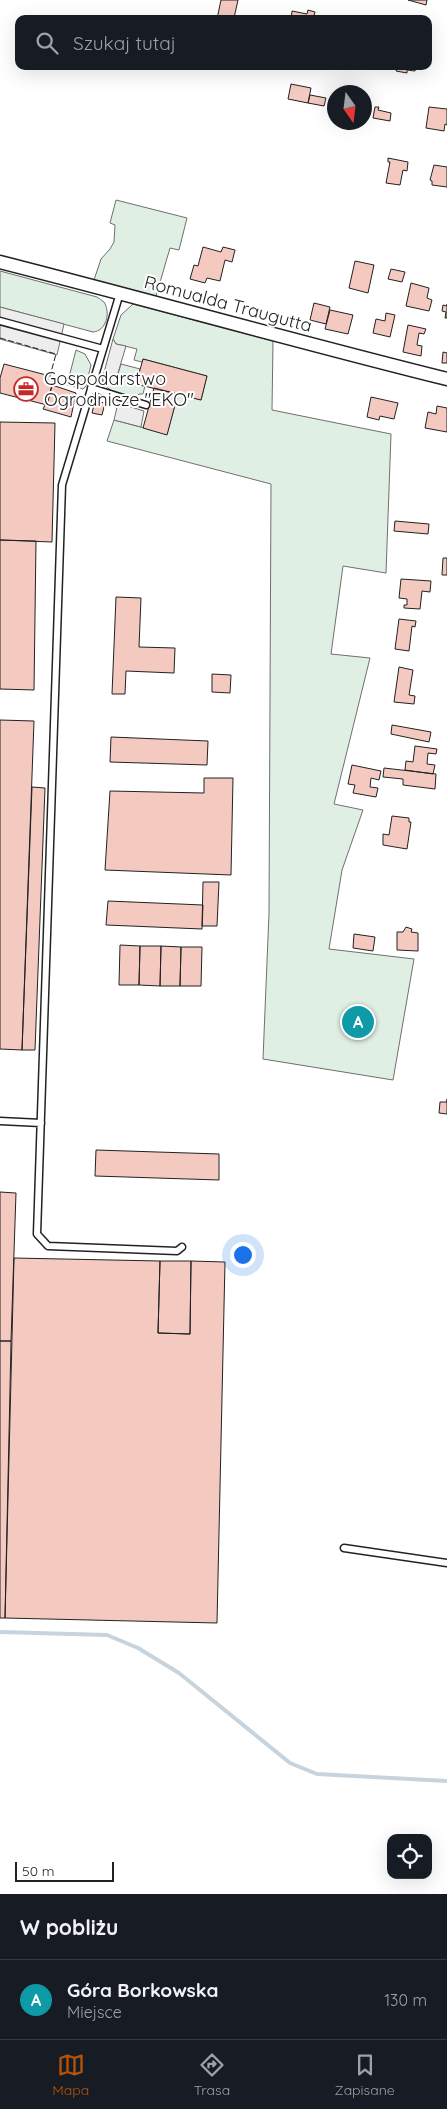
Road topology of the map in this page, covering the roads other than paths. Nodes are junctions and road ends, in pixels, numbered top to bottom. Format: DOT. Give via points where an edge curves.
graph roads {
  1 [pos="0,262"];
  2 [pos="120,293"];
  3 [pos="0,321"];
  4 [pos="103,349"];
  5 [pos="447,379"];
  6 [pos="92,388"];
  7 [pos="146,405"];
  8 [pos="0,1121"];
  9 [pos="41,1123"];
  10 [pos="182,1247"];
  11 [pos="344,1548"];
  12 [pos="447,1563"];
  1 -- 2 [label="street, Romualda Traugutta"];
  2 -- 4 [label="lane"];
  2 -- 5 [label="street, Romualda Traugutta"];
  3 -- 4 [label="lane"];
  4 -- 6 [label="lane"];
  6 -- 7 [label="lane"];
  6 -- 9 [label="lane" via="62,485"];
  8 -- 9 [label="lane"];
  9 -- 10 [label="lane" via="37,1234 48,1246 177,1251"];
  11 -- 12 [label="lane"];
}
